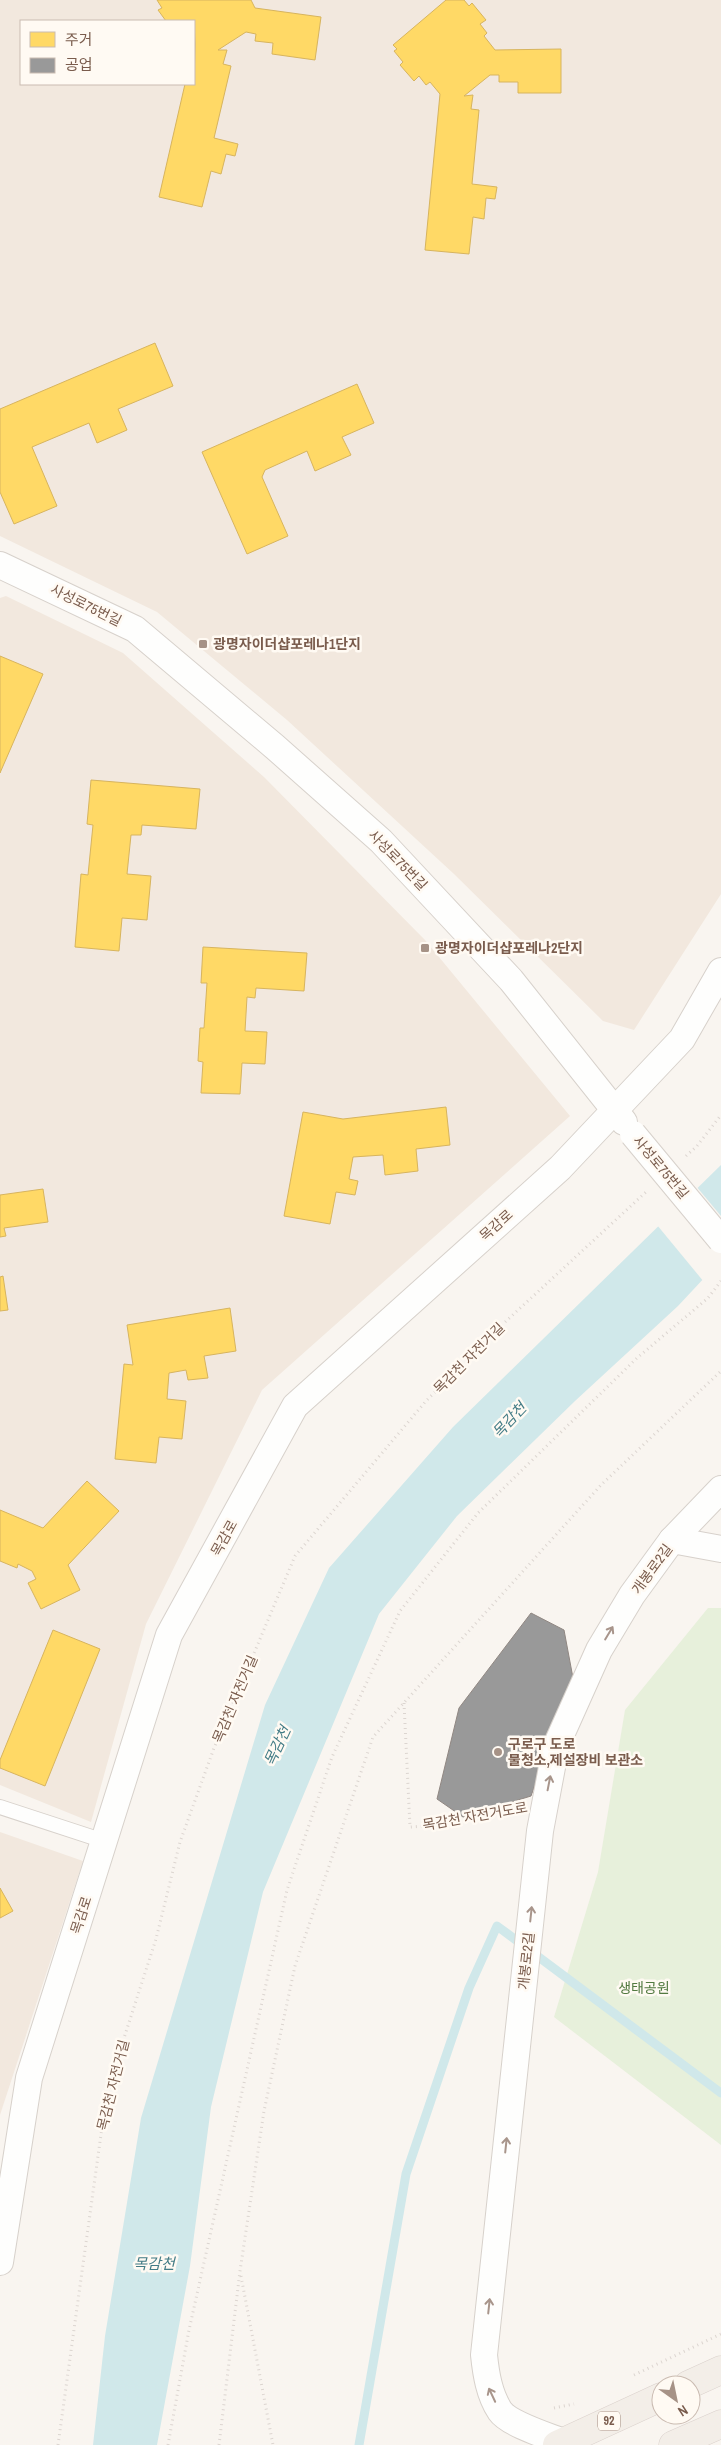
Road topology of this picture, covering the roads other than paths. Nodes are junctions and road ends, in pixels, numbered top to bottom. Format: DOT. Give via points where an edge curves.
graph roads {
  1 [pos="0,565"];
  2 [pos="721,971"];
  3 [pos="614,1110"];
  4 [pos="721,1240"];
  5 [pos="721,1489"];
  6 [pos="672,1540"];
  7 [pos="721,1549"];
  8 [pos="0,1806"];
  9 [pos="104,1841"];
  10 [pos="0,2262"];
  11 [pos="721,2370"];
  12 [pos="701,2379"];
  13 [pos="651,2402"];
  14 [pos="721,2424"];
  15 [pos="560,2444"];
  16 [pos="674,2445"];
  1 -- 3 [label="street, 사성로75번길" via="134,629 276,747 382,841 511,980"];
  2 -- 3 [label="street, 목감로" via="682,1039"];
  3 -- 4 [label="street, 사성로75번길, bridge"];
  3 -- 9 [label="street, 목감로" via="560,1168 295,1406 169,1635"];
  5 -- 6 [label="street, 개봉로2길"];
  6 -- 7 [label="street"];
  15 -- 6 [label="street, 개봉로2길, one-way" via="501,2413 488,2385 484,2355 540,1830 556,1746 599,1650 632,1595"];
  8 -- 9 [label="lane"];
  9 -- 10 [label="street, 목감로" via="29,2078"];
  11 -- 12 [label="main road"];
  13 -- 15 [label="main road, 92"];
  14 -- 16 [label="main road"];
}
